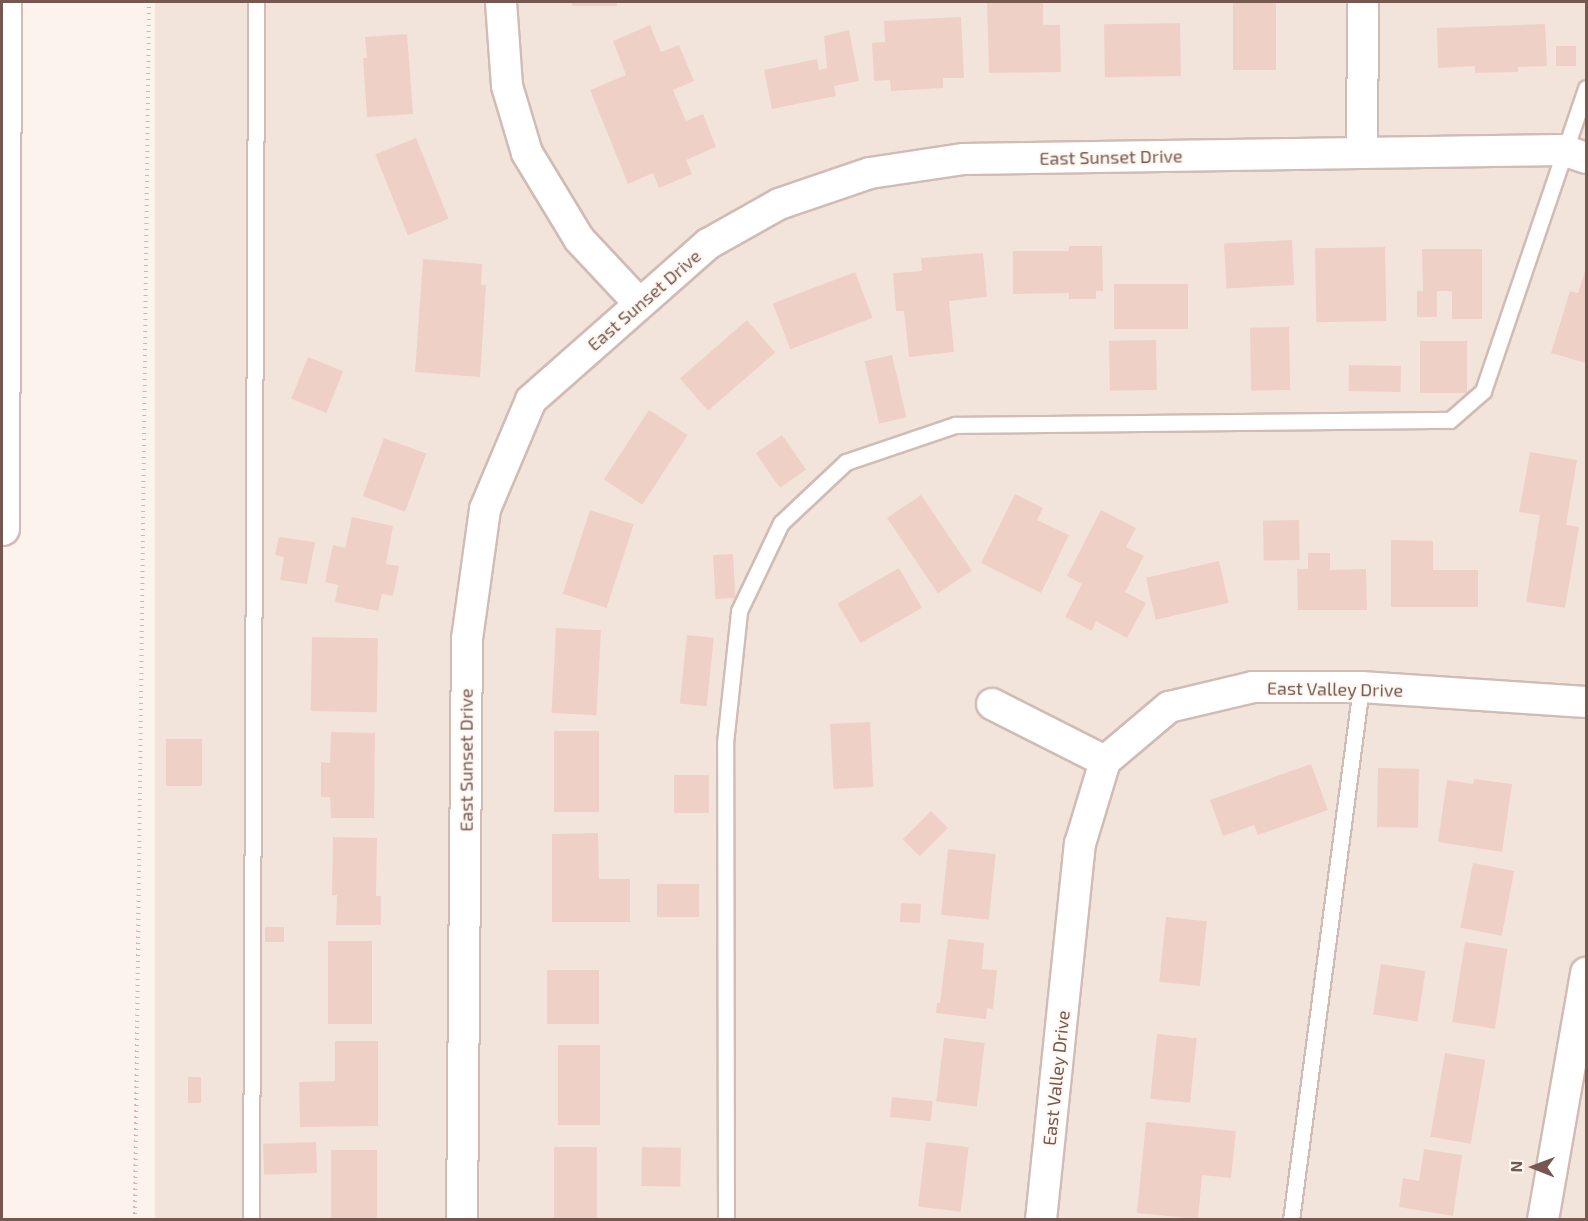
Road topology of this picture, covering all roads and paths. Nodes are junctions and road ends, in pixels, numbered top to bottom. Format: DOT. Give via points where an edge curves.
graph roads {
  1 [pos="4,2"];
  2 [pos="149,2"];
  3 [pos="256,2"];
  4 [pos="501,2"];
  5 [pos="1363,2"];
  6 [pos="1587,88"];
  7 [pos="1362,153"];
  8 [pos="1575,154"];
  9 [pos="638,302"];
  10 [pos="2,528"];
  11 [pos="1361,687"];
  12 [pos="1587,702"];
  13 [pos="992,704"];
  14 [pos="1105,761"];
  15 [pos="1587,973"];
  16 [pos="135,1220"];
  17 [pos="251,1220"];
  18 [pos="462,1220"];
  19 [pos="726,1220"];
  20 [pos="1041,1220"];
  21 [pos="1291,1220"];
  22 [pos="1544,1220"];
  1 -- 10 [label="street"];
  2 -- 16 [label="path"];
  3 -- 17 [label="lane"];
  4 -- 9 [label="street" via="507,86 527,153 579,239"];
  5 -- 7 [label="street"];
  6 -- 8 [label="lane"];
  7 -- 8 [label="street, East Sunset Drive"];
  7 -- 9 [label="street, East Sunset Drive" via="964,159 870,173 779,204 708,244"];
  8 -- 19 [label="lane" via="1483,391 1450,420 955,425 846,462 781,523 739,611 725,743"];
  9 -- 18 [label="street, East Sunset Drive" via="531,400 485,509 467,639"];
  11 -- 12 [label="street, East Valley Drive"];
  11 -- 14 [label="street, East Valley Drive" via="1253,687 1169,707"];
  11 -- 21 [label="lane"];
  13 -- 14 [label="street"];
  14 -- 20 [label="street, East Valley Drive" via="1080,844"];
  15 -- 22 [label="street"];
}
